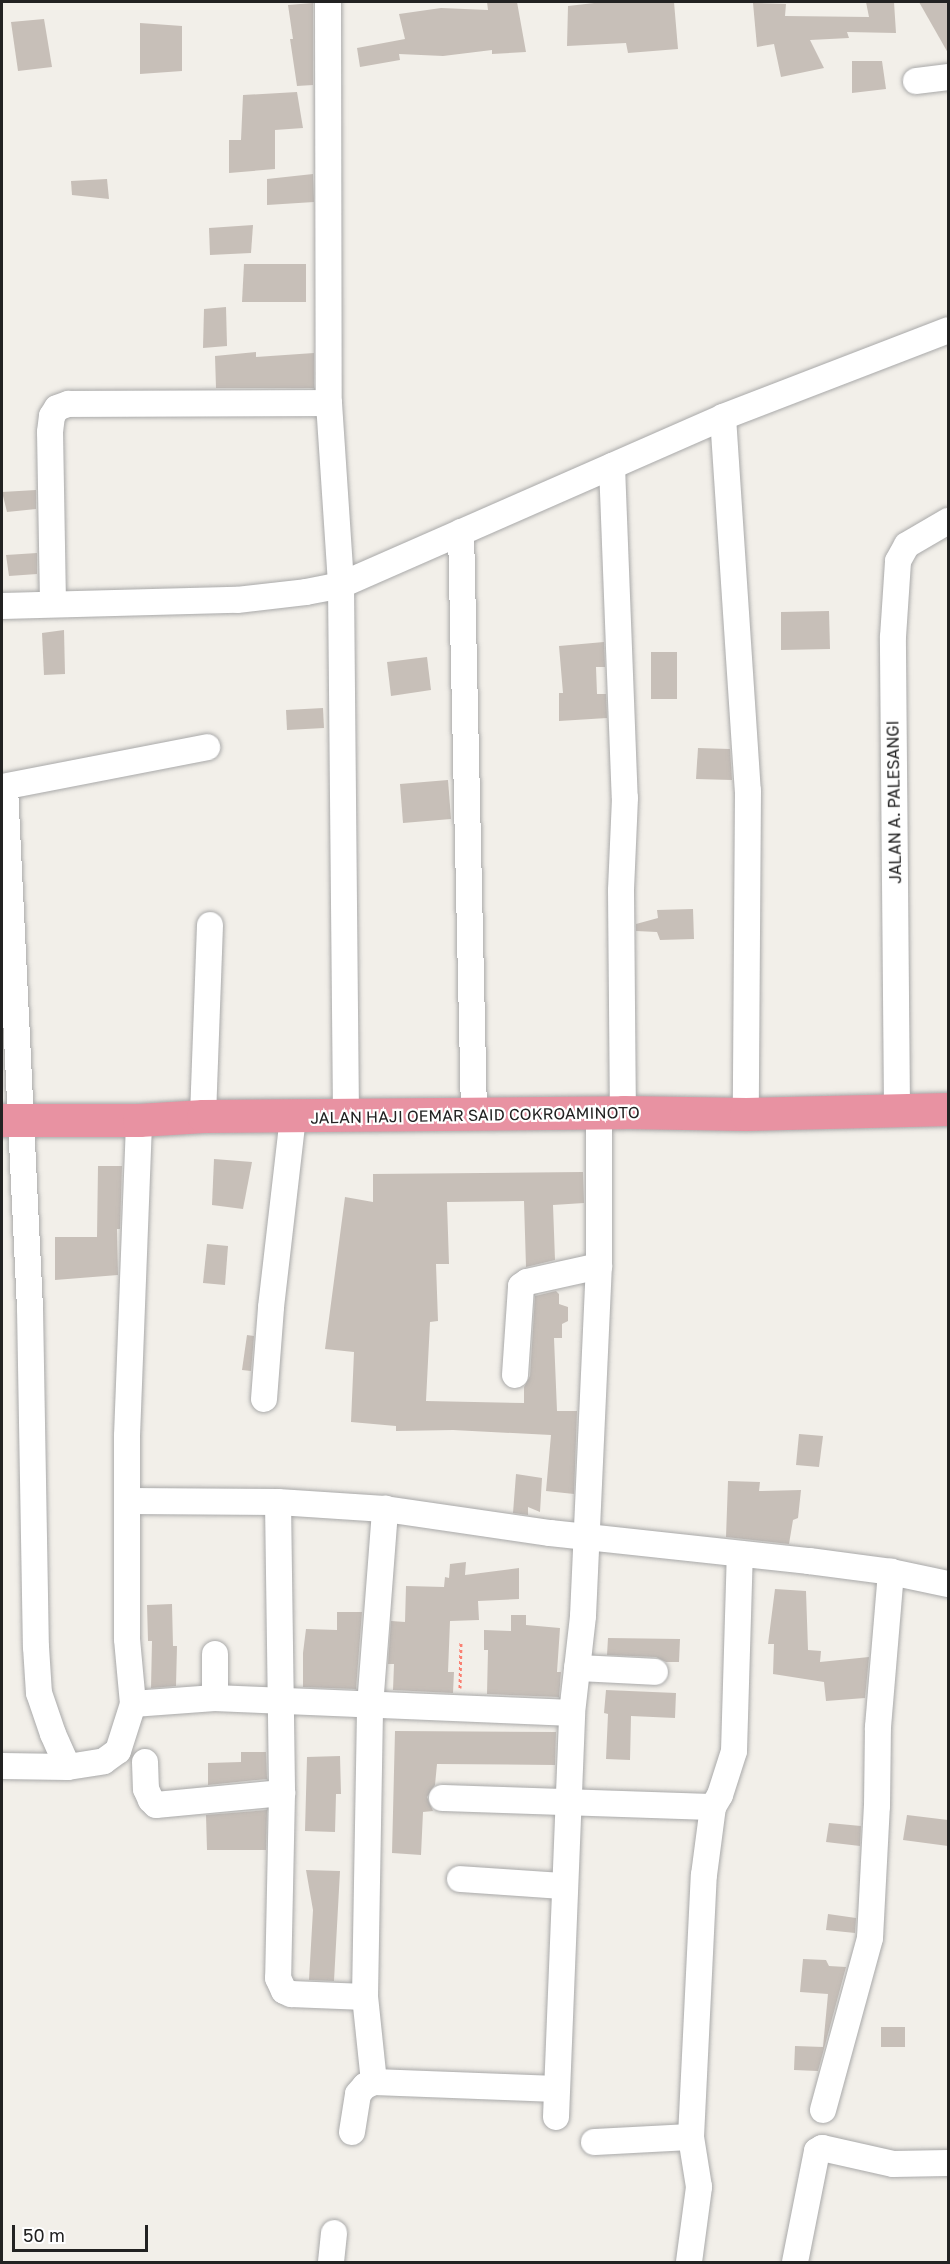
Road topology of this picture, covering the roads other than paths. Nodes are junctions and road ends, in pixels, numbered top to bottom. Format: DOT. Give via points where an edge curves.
graph roads {
  1 [pos="328,2"];
  2 [pos="948,77"];
  3 [pos="916,81"];
  4 [pos="948,330"];
  5 [pos="329,403"];
  6 [pos="723,417"];
  7 [pos="612,466"];
  8 [pos="948,521"];
  9 [pos="460,532"];
  10 [pos="341,585"];
  11 [pos="53,603"];
  12 [pos="2,606"];
  13 [pos="207,747"];
  14 [pos="3,787"];
  15 [pos="210,925"];
  16 [pos="897,1109"];
  17 [pos="948,1109"];
  18 [pos="610,1112"];
  19 [pos="746,1114"];
  20 [pos="474,1115"];
  21 [pos="203,1116"];
  22 [pos="346,1116"];
  23 [pos="293,1117"];
  24 [pos="10,1120"];
  25 [pos="139,1120"];
  26 [pos="599,1266"];
  27 [pos="515,1376"];
  28 [pos="264,1399"];
  29 [pos="129,1501"];
  30 [pos="278,1502"];
  31 [pos="385,1509"];
  32 [pos="585,1537"];
  33 [pos="740,1554"];
  34 [pos="891,1572"];
  35 [pos="948,1584"];
  36 [pos="215,1654"];
  37 [pos="578,1668"];
  38 [pos="655,1672"];
  39 [pos="215,1698"];
  40 [pos="281,1700"];
  41 [pos="133,1704"];
  42 [pos="370,1706"];
  43 [pos="573,1713"];
  44 [pos="145,1762"];
  45 [pos="2,1766"];
  46 [pos="68,1767"];
  47 [pos="282,1793"];
  48 [pos="442,1798"];
  49 [pos="571,1802"];
  50 [pos="713,1808"];
  51 [pos="460,1879"];
  52 [pos="564,1886"];
  53 [pos="365,1997"];
  54 [pos="374,2082"];
  55 [pos="557,2089"];
  56 [pos="823,2110"];
  57 [pos="556,2117"];
  58 [pos="352,2132"];
  59 [pos="691,2137"];
  60 [pos="594,2142"];
  61 [pos="948,2163"];
  62 [pos="334,2233"];
  63 [pos="331,2262"];
  64 [pos="689,2262"];
  65 [pos="795,2262"];
  1 -- 5 [label="street"];
  2 -- 3 [label="street"];
  4 -- 6 [label="street"];
  5 -- 10 [label="street"];
  5 -- 11 [label="street" via="68,404 57,408 50,432"];
  6 -- 7 [label="street"];
  6 -- 19 [label="street" via="748,791"];
  7 -- 9 [label="street"];
  7 -- 18 [label="street" via="625,798"];
  8 -- 16 [label="street, JALAN A. PALESANGI" via="907,545 898,561 893,637"];
  9 -- 10 [label="street"];
  9 -- 20 [label="street"];
  10 -- 11 [label="street" via="237,600"];
  10 -- 22 [label="street"];
  11 -- 12 [label="street"];
  13 -- 14 [label="street"];
  14 -- 24 [label="street"];
  15 -- 21 [label="street"];
  16 -- 17 [label="highway, JALAN HAJI OEMAR SAID COKROAMINOTO"];
  16 -- 19 [label="highway, JALAN HAJI OEMAR SAID COKROAMINOTO"];
  18 -- 19 [label="highway, JALAN HAJI OEMAR SAID COKROAMINOTO"];
  18 -- 20 [label="highway, JALAN HAJI OEMAR SAID COKROAMINOTO"];
  18 -- 26 [label="street"];
  20 -- 22 [label="highway, JALAN HAJI OEMAR SAID COKROAMINOTO"];
  21 -- 23 [label="highway, JALAN HAJI OEMAR SAID COKROAMINOTO"];
  21 -- 25 [label="highway, JALAN HAJI OEMAR SAID COKROAMINOTO"];
  22 -- 23 [label="highway, JALAN HAJI OEMAR SAID COKROAMINOTO"];
  23 -- 28 [label="street"];
  24 -- 25 [label="highway, JALAN HAJI OEMAR SAID COKROAMINOTO"];
  24 -- 46 [label="street" via="30,1308 39,1693"];
  25 -- 29 [label="street" via="127,1436"];
  26 -- 27 [label="street" via="521,1286"];
  26 -- 32 [label="street"];
  29 -- 30 [label="street"];
  29 -- 41 [label="street" via="128,1638"];
  30 -- 31 [label="street"];
  30 -- 40 [label="street"];
  31 -- 32 [label="street"];
  31 -- 42 [label="street"];
  32 -- 33 [label="street"];
  32 -- 37 [label="street"];
  33 -- 34 [label="street"];
  33 -- 50 [label="street" via="734,1751"];
  34 -- 35 [label="street"];
  34 -- 56 [label="street" via="878,1727 870,1938"];
  36 -- 39 [label="street"];
  37 -- 38 [label="street"];
  37 -- 43 [label="street"];
  39 -- 40 [label="street"];
  39 -- 41 [label="street"];
  40 -- 42 [label="street"];
  40 -- 47 [label="street"];
  41 -- 46 [label="street" via="113,1757"];
  42 -- 43 [label="street"];
  42 -- 53 [label="street"];
  43 -- 49 [label="street"];
  44 -- 47 [label="street" via="147,1789 156,1805"];
  45 -- 46 [label="street"];
  47 -- 53 [label="street" via="278,1958 281,1987 301,1995"];
  48 -- 49 [label="street"];
  49 -- 50 [label="street"];
  49 -- 52 [label="street"];
  50 -- 59 [label="street" via="704,1875"];
  51 -- 52 [label="street"];
  52 -- 55 [label="street"];
  53 -- 54 [label="street"];
  54 -- 55 [label="street"];
  54 -- 58 [label="street" via="358,2094"];
  55 -- 57 [label="street"];
  59 -- 60 [label="street"];
  59 -- 64 [label="street" via="699,2187"];
  61 -- 65 [label="street" via="893,2164 822,2148 817,2151"];
  62 -- 63 [label="street"];
}
